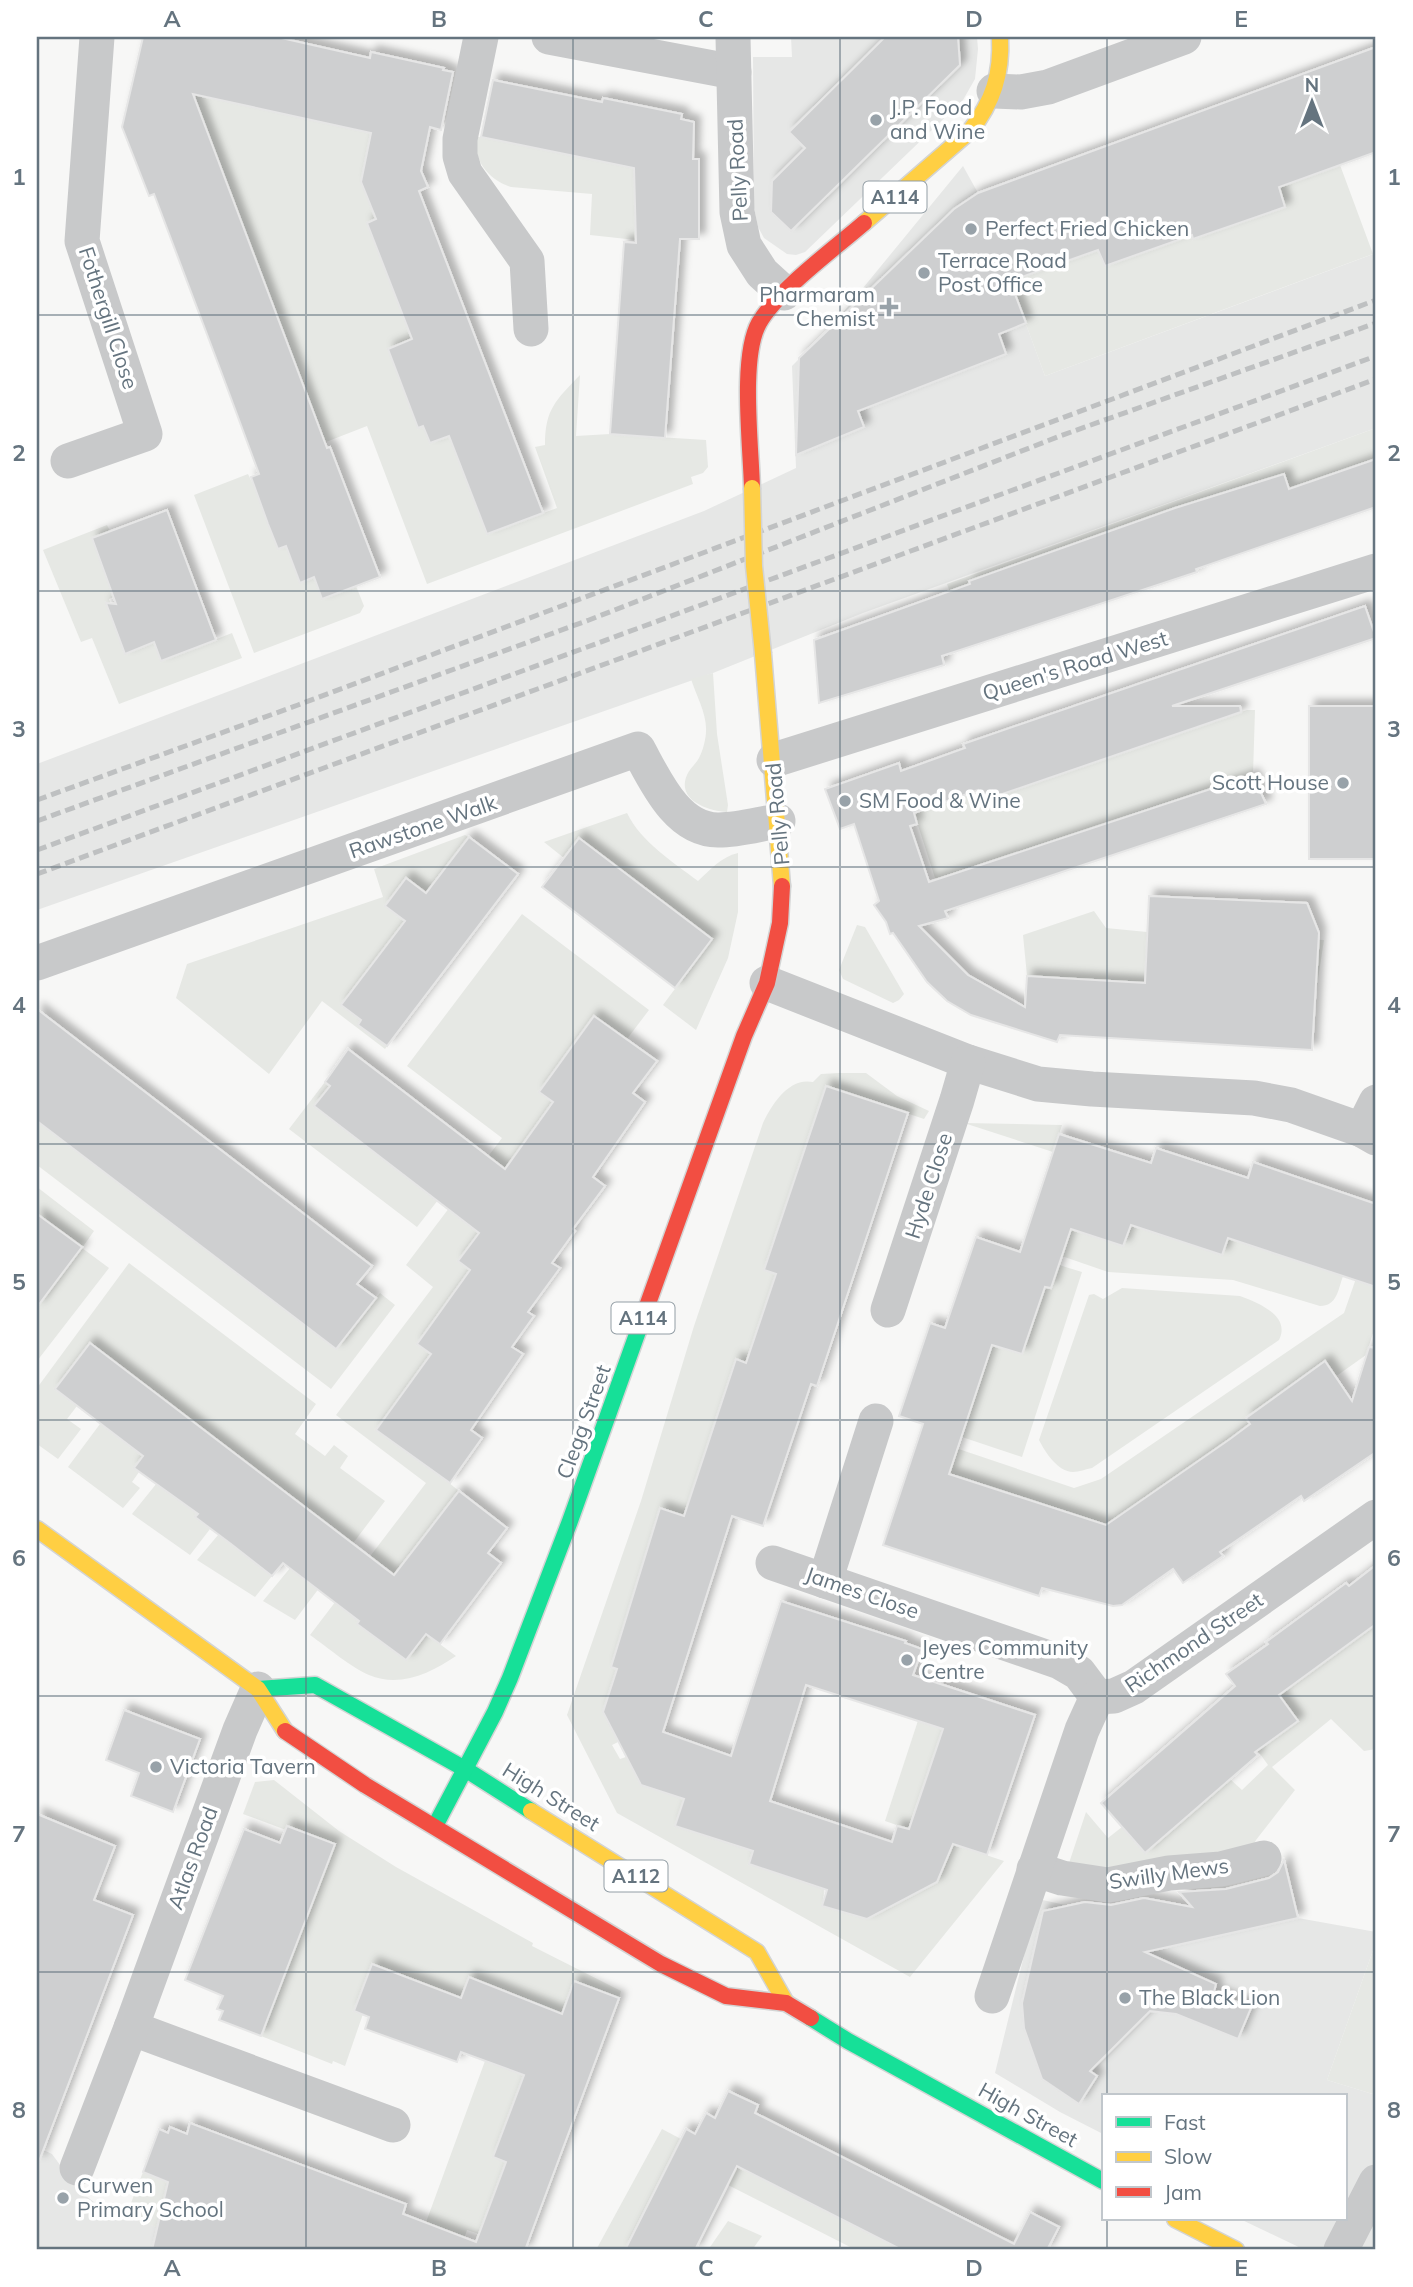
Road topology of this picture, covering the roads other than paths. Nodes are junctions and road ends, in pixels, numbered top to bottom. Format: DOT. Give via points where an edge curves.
graph roads {
  1 [pos="97,37"];
  2 [pos="481,37"];
  3 [pos="549,37"];
  4 [pos="733,37"];
  5 [pos="1000,37"];
  6 [pos="1184,37"];
  7 [pos="734,72"];
  8 [pos="994,92"];
  9 [pos="784,293"];
  10 [pos="531,329"];
  11 [pos="68,461"];
  12 [pos="1376,570"];
  13 [pos="774,760"];
  14 [pos="778,821"];
  15 [pos="37,963"];
  16 [pos="767,983"];
  17 [pos="968,1062"];
  18 [pos="1371,1123"];
  19 [pos="888,1310"];
  20 [pos="876,1421"];
  21 [pos="1376,1517"];
  22 [pos="37,1529"];
  23 [pos="774,1563"];
  24 [pos="825,1581"];
  25 [pos="258,1689"];
  26 [pos="1097,1697"];
  27 [pos="465,1769"];
  28 [pos="435,1826"];
  29 [pos="1264,1858"];
  30 [pos="1034,1869"];
  31 [pos="992,1996"];
  32 [pos="786,2003"];
  33 [pos="131,2028"];
  34 [pos="393,2125"];
  35 [pos="77,2168"];
  36 [pos="1102,2180"];
  37 [pos="1376,2182"];
  38 [pos="1186,2234"];
  39 [pos="1236,2250"];
  40 [pos="1341,2250"];
  1 -- 11 [label="street, Fothergill Close" via="82,241 145,433"];
  2 -- 10 [label="street" via="460,156 465,173 527,261"];
  3 -- 7 [label="street"];
  4 -- 7 [label="street, Pelly Road"];
  5 -- 8 [label="main road, A114" via="1002,60"];
  6 -- 8 [label="street" via="1048,87"];
  7 -- 9 [label="street, Pelly Road" via="737,212 744,245 762,273"];
  8 -- 9 [label="main road, A114" via="970,131"];
  9 -- 13 [label="main road, Pelly Road / A114, bridge" via="759,320 748,361 754,566"];
  12 -- 13 [label="street, Queen's Road West"];
  13 -- 14 [label="main road, Pelly Road / A114"];
  14 -- 15 [label="street, Rawstone Walk" via="716,830 699,826 668,799 638,749"];
  14 -- 16 [label="main road, Pelly Road / A114" via="781,911"];
  16 -- 17 [label="street"];
  16 -- 27 [label="main road, Clegg Street / A114" via="510,1678"];
  17 -- 18 [label="street" via="1038,1084 1254,1098"];
  17 -- 19 [label="street, Hyde Close"];
  20 -- 24 [label="street"];
  21 -- 26 [label="street, Richmond Street" via="1134,1687"];
  22 -- 25 [label="main road, High Street / A112"];
  23 -- 24 [label="street, James Close"];
  24 -- 26 [label="street, James Close" via="1060,1662 1079,1673"];
  25 -- 27 [label="main road, High Street / A112" via="315,1685"];
  25 -- 28 [label="main road, High Street / A112" via="285,1731"];
  25 -- 33 [label="street, Atlas Road"];
  26 -- 30 [label="street, Richmond Street"];
  27 -- 28 [label="main road, Clegg Street / A114"];
  27 -- 32 [label="main road, High Street / A112" via="757,1952"];
  28 -- 32 [label="main road, High Street / A112" via="661,1964 726,1996"];
  29 -- 30 [label="street, Swilly Mews" via="1221,1869 1108,1885"];
  30 -- 31 [label="street, Richmond Street"];
  32 -- 36 [label="main road, High Street / A112"];
  33 -- 34 [label="street"];
  33 -- 35 [label="street, Atlas Road"];
  37 -- 40 [label="street"];
  38 -- 39 [label="main road"];
}
